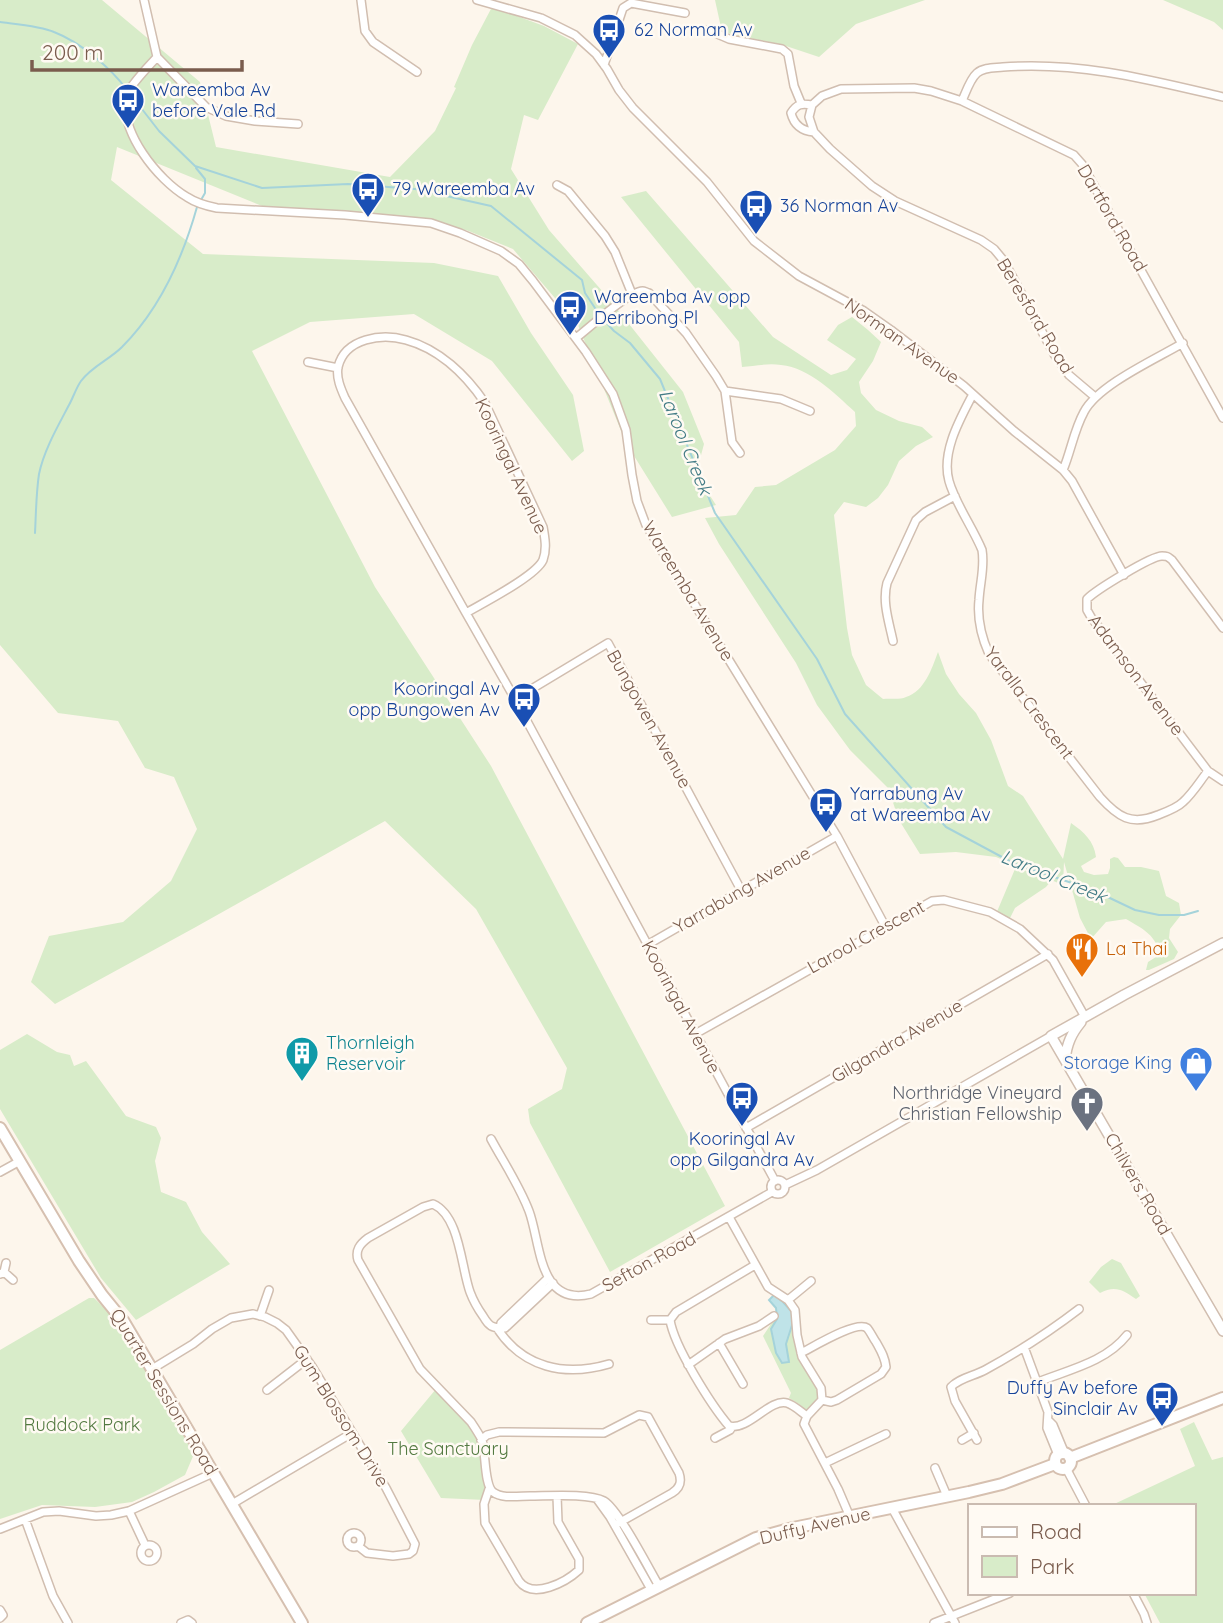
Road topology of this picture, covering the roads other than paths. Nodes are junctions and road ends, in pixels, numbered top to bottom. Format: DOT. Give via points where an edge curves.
graph roads {
  1 [pos="144,0"];
  2 [pos="361,0"];
  3 [pos="477,0"];
  4 [pos="685,13"];
  5 [pos="708,30"];
  6 [pos="729,39"];
  7 [pos="724,48"];
  8 [pos="157,57"];
  9 [pos="604,65"];
  10 [pos="417,72"];
  11 [pos="1223,97"];
  12 [pos="962,101"];
  13 [pos="801,103"];
  14 [pos="812,105"];
  15 [pos="298,124"];
  16 [pos="814,132"];
  17 [pos="557,185"];
  18 [pos="632,294"];
  19 [pos="576,338"];
  20 [pos="1183,344"];
  21 [pos="308,362"];
  22 [pos="338,368"];
  23 [pos="724,391"];
  24 [pos="973,394"];
  25 [pos="1095,397"];
  26 [pos="810,411"];
  27 [pos="1223,418"];
  28 [pos="740,453"];
  29 [pos="1063,470"];
  30 [pos="955,496"];
  31 [pos="1124,575"];
  32 [pos="466,613"];
  33 [pos="1223,628"];
  34 [pos="893,641"];
  35 [pos="515,699"];
  36 [pos="1208,771"];
  37 [pos="1223,781"];
  38 [pos="837,836"];
  39 [pos="741,890"];
  40 [pos="885,926"];
  41 [pos="1223,943"];
  42 [pos="647,945"];
  43 [pos="1048,954"];
  44 [pos="1085,1017"];
  45 [pos="695,1034"];
  46 [pos="1051,1036"];
  47 [pos="1065,1061"];
  48 [pos="0,1128"];
  49 [pos="746,1128"];
  50 [pos="491,1139"];
  51 [pos="20,1161"];
  52 [pos="0,1172"];
  53 [pos="775,1181"];
  54 [pos="785,1185"];
  55 [pos="772,1192"];
  56 [pos="729,1217"];
  57 [pos="755,1265"];
  58 [pos="3,1270"];
  59 [pos="13,1280"];
  60 [pos="550,1280"];
  61 [pos="811,1282"];
  62 [pos="269,1290"];
  63 [pos="788,1300"];
  64 [pos="1079,1309"];
  65 [pos="260,1315"];
  66 [pos="774,1316"];
  67 [pos="651,1320"];
  68 [pos="670,1320"];
  69 [pos="499,1328"];
  70 [pos="1223,1331"];
  71 [pos="1127,1335"];
  72 [pos="719,1343"];
  73 [pos="1024,1347"];
  74 [pos="801,1353"];
  75 [pos="307,1359"];
  76 [pos="609,1364"];
  77 [pos="688,1365"];
  78 [pos="152,1368"];
  79 [pos="1038,1382"];
  80 [pos="743,1384"];
  81 [pos="267,1390"];
  82 [pos="1223,1398"];
  83 [pos="822,1400"];
  84 [pos="807,1416"];
  85 [pos="732,1427"];
  86 [pos="352,1433"];
  87 [pos="886,1434"];
  88 [pos="715,1438"];
  89 [pos="481,1440"];
  90 [pos="962,1440"];
  91 [pos="1063,1460"];
  92 [pos="825,1463"];
  93 [pos="935,1468"];
  94 [pos="213,1473"];
  95 [pos="489,1489"];
  96 [pos="557,1496"];
  97 [pos="947,1496"];
  98 [pos="232,1504"];
  99 [pos="1085,1504"];
  100 [pos="892,1508"];
  101 [pos="129,1511"];
  102 [pos="850,1517"];
  103 [pos="25,1518"];
  104 [pos="618,1523"];
  105 [pos="0,1529"];
  106 [pos="145,1545"];
  107 [pos="358,1546"];
  108 [pos="655,1589"];
  109 [pos="1006,1595"];
  110 [pos="1134,1595"];
  111 [pos="0,1610"];
  112 [pos="0,1618"];
  113 [pos="953,1620"];
  114 [pos="68,1623"];
  115 [pos="181,1623"];
  116 [pos="192,1623"];
  117 [pos="302,1623"];
  118 [pos="587,1623"];
  119 [pos="934,1623"];
  120 [pos="1147,1623"];
  1 -- 8 [label="street"];
  2 -- 10 [label="street" via="365,31 373,42"];
  3 -- 9 [label="street, Norman Avenue" via="563,28"];
  4 -- 9 [label="street" via="631,3 623,8"];
  5 -- 6 [label="street"];
  6 -- 7 [label="street"];
  6 -- 13 [label="street" via="782,48 788,54"];
  8 -- 15 [label="street" via="206,107 226,116"];
  8 -- 19 [label="street, Wareemba Avenue" via="130,88 130,130 146,158 187,198 217,208 430,223 460,233 519,264"];
  9 -- 24 [label="street, Norman Avenue" via="633,108 707,181 754,241 799,276 873,317"];
  11 -- 12 [label="street" via="1120,73 1017,66 976,74"];
  12 -- 14 [label="street" via="914,88 841,89"];
  12 -- 20 [label="street, Dartford Road" via="1074,155"];
  13 -- 14 [label="street"];
  13 -- 16 [label="street, Beresford Road" via="791,113 793,121"];
  14 -- 16 [label="street" via="809,117"];
  16 -- 25 [label="street, Beresford Road" via="895,201 994,249 1069,376"];
  17 -- 18 [label="street" via="568,191 605,236"];
  18 -- 19 [label="street"];
  18 -- 23 [label="street" via="644,291 655,298 686,333"];
  19 -- 38 [label="street, Wareemba Avenue" via="621,412 634,488 646,525"];
  20 -- 25 [label="street"];
  20 -- 27 [label="street, Dartford Road"];
  21 -- 22 [label="street"];
  22 -- 32 [label="street, Kooringal Avenue" via="345,398"];
  22 -- 32 [label="street, Kooringal Avenue" via="352,346 369,339 407,340 453,366 485,403 544,527 546,549 538,568"];
  23 -- 26 [label="street" via="781,399"];
  23 -- 28 [label="street" via="732,442"];
  24 -- 29 [label="street, Norman Avenue"];
  24 -- 30 [label="street, Yaralla Crescent" via="947,463"];
  25 -- 29 [label="street" via="1083,412"];
  29 -- 31 [label="street, Norman Avenue"];
  30 -- 34 [label="street" via="916,520 887,583"];
  30 -- 36 [label="street, Yaralla Crescent" via="982,550 978,612 983,641 1110,808 1130,820 1144,821 1181,804"];
  31 -- 33 [label="street" via="1166,556"];
  31 -- 36 [label="street, Adamson Avenue" via="1087,598 1087,610"];
  32 -- 35 [label="street, Kooringal Avenue"];
  35 -- 39 [label="street, Bungowen Avenue" via="608,643"];
  35 -- 42 [label="street, Kooringal Avenue"];
  36 -- 37 [label="street, Adamson Avenue"];
  38 -- 39 [label="street, Yarrabung Avenue"];
  38 -- 40 [label="street, Wareemba Avenue"];
  39 -- 42 [label="street, Yarrabung Avenue"];
  40 -- 43 [label="street, Larool Crescent" via="932,901 944,900 996,914"];
  40 -- 45 [label="street, Larool Crescent"];
  41 -- 44 [label="street"];
  42 -- 45 [label="street, Kooringal Avenue"];
  43 -- 44 [label="street, Larool Crescent"];
  43 -- 49 [label="street, Gilgandra Avenue"];
  44 -- 46 [label="street"];
  44 -- 47 [label="street" via="1071,1034"];
  45 -- 49 [label="street, Kooringal Avenue"];
  46 -- 47 [label="street, Chilvers Road"];
  46 -- 54 [label="street"];
  47 -- 70 [label="street, Chilvers Road"];
  48 -- 51 [label="main road, Quarter Sessions Road"];
  49 -- 53 [label="street, Kooringal Avenue"];
  50 -- 60 [label="street" via="529,1211 539,1257"];
  51 -- 52 [label="street"];
  51 -- 78 [label="main road, Quarter Sessions Road" via="79,1261"];
  53 -- 54 [label="street"];
  53 -- 55 [label="street"];
  54 -- 55 [label="street" via="783,1193"];
  55 -- 56 [label="street, Sefton Road"];
  56 -- 57 [label="street"];
  56 -- 60 [label="street, Sefton Road" via="591,1294 569,1294"];
  57 -- 63 [label="street" via="768,1287"];
  57 -- 68 [label="street" via="693,1300"];
  58 -- 59 [label="street"];
  60 -- 69 [label="street"];
  61 -- 63 [label="street"];
  62 -- 65 [label="street"];
  63 -- 74 [label="street" via="796,1314"];
  64 -- 73 [label="street"];
  65 -- 75 [label="street, Gum Blossom Drive" via="286,1330"];
  65 -- 78 [label="street" via="231,1318"];
  66 -- 72 [label="street" via="761,1329"];
  67 -- 68 [label="street"];
  68 -- 77 [label="street"];
  69 -- 76 [label="street" via="516,1350 546,1366 584,1370"];
  69 -- 89 [label="street" via="486,1321 474,1301 459,1242 437,1205 423,1207 359,1247 358,1261 420,1368 471,1422"];
  71 -- 79 [label="street" via="1098,1358"];
  72 -- 77 [label="street"];
  72 -- 80 [label="street"];
  73 -- 79 [label="street"];
  73 -- 90 [label="street" via="951,1387 976,1436"];
  74 -- 83 [label="street" via="821,1388"];
  74 -- 83 [label="street" via="864,1326 885,1357 881,1374 837,1400"];
  75 -- 81 [label="street"];
  75 -- 86 [label="street, Gum Blossom Drive"];
  77 -- 85 [label="street"];
  78 -- 94 [label="main road, Quarter Sessions Road"];
  79 -- 91 [label="street" via="1048,1412 1047,1428"];
  82 -- 91 [label="main road, Duffy Avenue"];
  83 -- 84 [label="street"];
  84 -- 85 [label="street" via="783,1402"];
  84 -- 92 [label="street" via="805,1428"];
  85 -- 88 [label="street"];
  86 -- 98 [label="street"];
  86 -- 107 [label="street, Gum Blossom Drive" via="415,1544 409,1554 393,1556 367,1553"];
  87 -- 92 [label="street"];
  89 -- 95 [label="street"];
  89 -- 104 [label="street" via="499,1432 604,1433 639,1415 648,1417 681,1482 676,1490"];
  91 -- 97 [label="main road, Duffy Avenue" via="1002,1484"];
  91 -- 99 [label="street"];
  92 -- 102 [label="street"];
  93 -- 97 [label="street"];
  94 -- 98 [label="main road, Quarter Sessions Road"];
  94 -- 101 [label="street"];
  95 -- 96 [label="street" via="504,1496"];
  95 -- 96 [label="street" via="485,1523 528,1590 557,1584 579,1570 579,1559 558,1521"];
  96 -- 104 [label="street" via="603,1500"];
  97 -- 100 [label="main road, Duffy Avenue"];
  98 -- 117 [label="main road, Quarter Sessions Road"];
  100 -- 102 [label="main road, Duffy Avenue"];
  100 -- 113 [label="street"];
  101 -- 103 [label="street" via="111,1516 43,1512"];
  101 -- 106 [label="street"];
  102 -- 108 [label="main road, Duffy Avenue" via="756,1538"];
  103 -- 105 [label="street"];
  103 -- 114 [label="street" via="53,1596"];
  104 -- 108 [label="street"];
  108 -- 118 [label="main road, Duffy Avenue"];
  109 -- 113 [label="street"];
  110 -- 120 [label="street"];
  111 -- 112 [label="street"];
  113 -- 119 [label="street"];
  115 -- 116 [label="street"];
}
